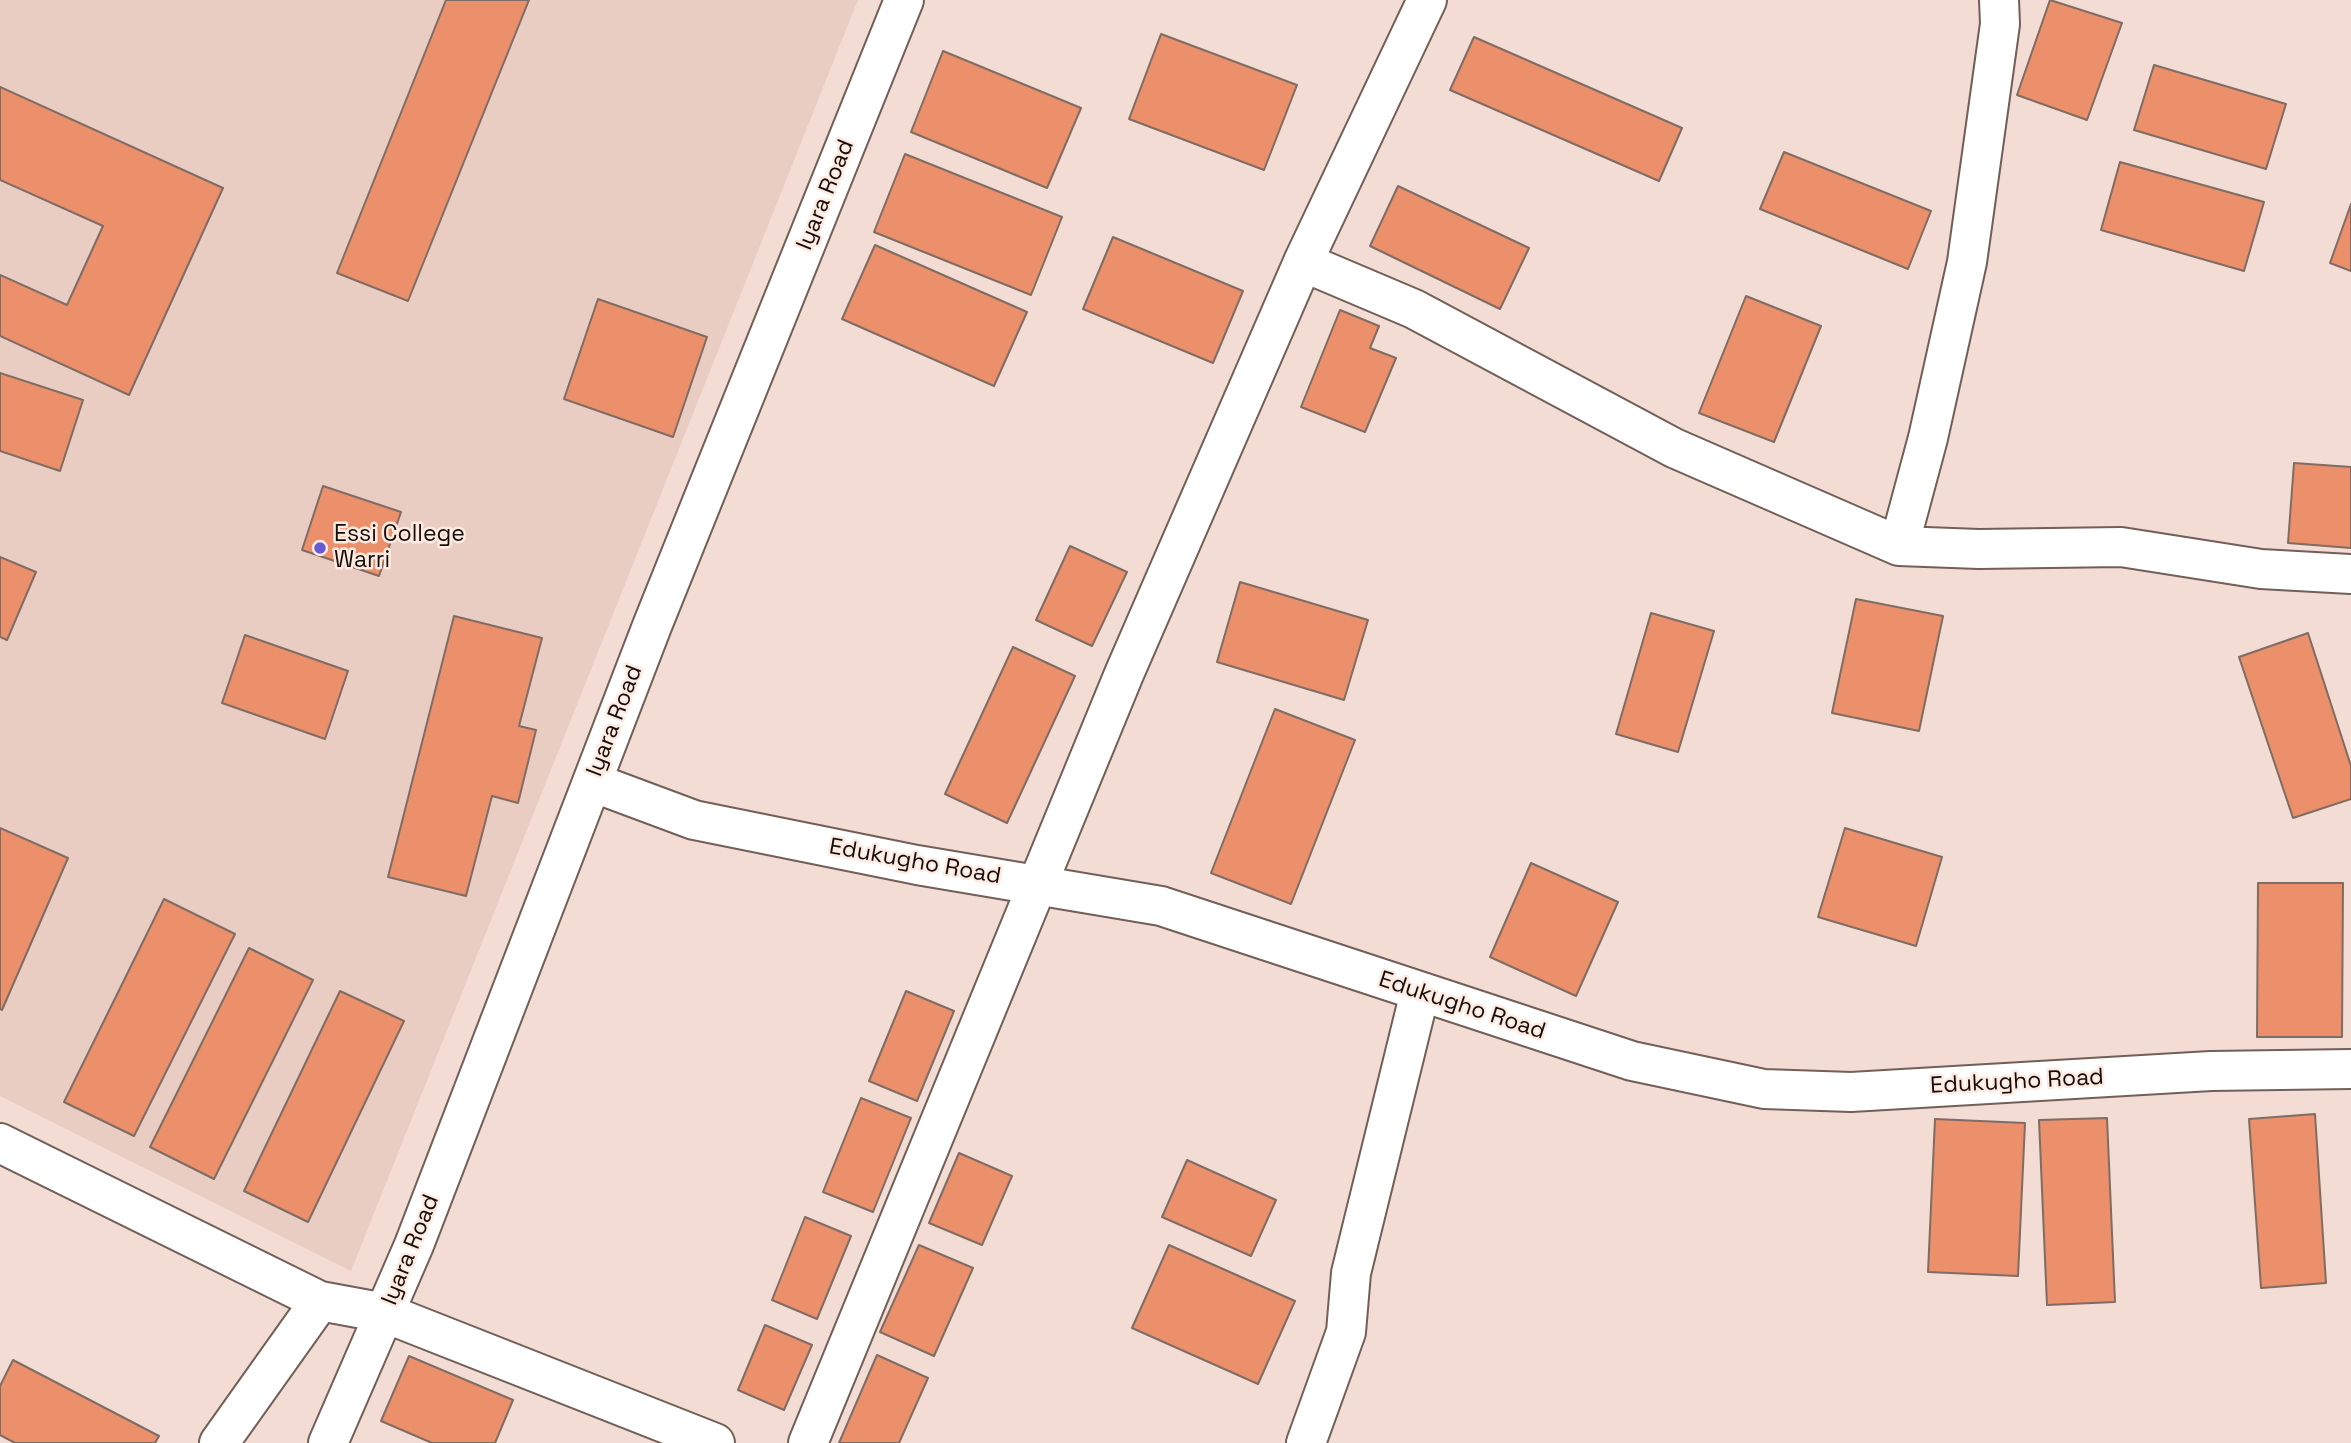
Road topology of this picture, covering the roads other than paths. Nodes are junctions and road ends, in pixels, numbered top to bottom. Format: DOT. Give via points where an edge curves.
graph roads {
  1 [pos="904,0"];
  2 [pos="1427,0"];
  3 [pos="1999,0"];
  4 [pos="1303,262"];
  5 [pos="1899,547"];
  6 [pos="2351,574"];
  7 [pos="592,782"];
  8 [pos="1036,883"];
  9 [pos="1420,992"];
  10 [pos="2351,1069"];
  11 [pos="0,1143"];
  12 [pos="320,1301"];
  13 [pos="385,1313"];
  14 [pos="219,1443"];
  15 [pos="328,1443"];
  16 [pos="715,1443"];
  17 [pos="808,1443"];
  18 [pos="1306,1443"];
  1 -- 7 [label="street, Iyara Road"];
  2 -- 4 [label="street"];
  3 -- 5 [label="street" via="2000,24 1967,262"];
  4 -- 5 [label="street" via="1414,309 1674,448"];
  4 -- 8 [label="street"];
  5 -- 6 [label="street" via="2121,547 2261,569"];
  7 -- 8 [label="street, Edukugho Road" via="694,820 917,865"];
  7 -- 13 [label="street, Iyara Road"];
  8 -- 9 [label="street, Edukugho Road" via="1161,906"];
  8 -- 17 [label="street"];
  9 -- 10 [label="street, Edukugho Road" via="1632,1062 1764,1089 1851,1092 2211,1071"];
  9 -- 18 [label="street" via="1351,1273 1346,1332"];
  11 -- 12 [label="street"];
  12 -- 13 [label="street"];
  12 -- 14 [label="street"];
  13 -- 15 [label="street, Iyara Road"];
  13 -- 16 [label="street"];
}
